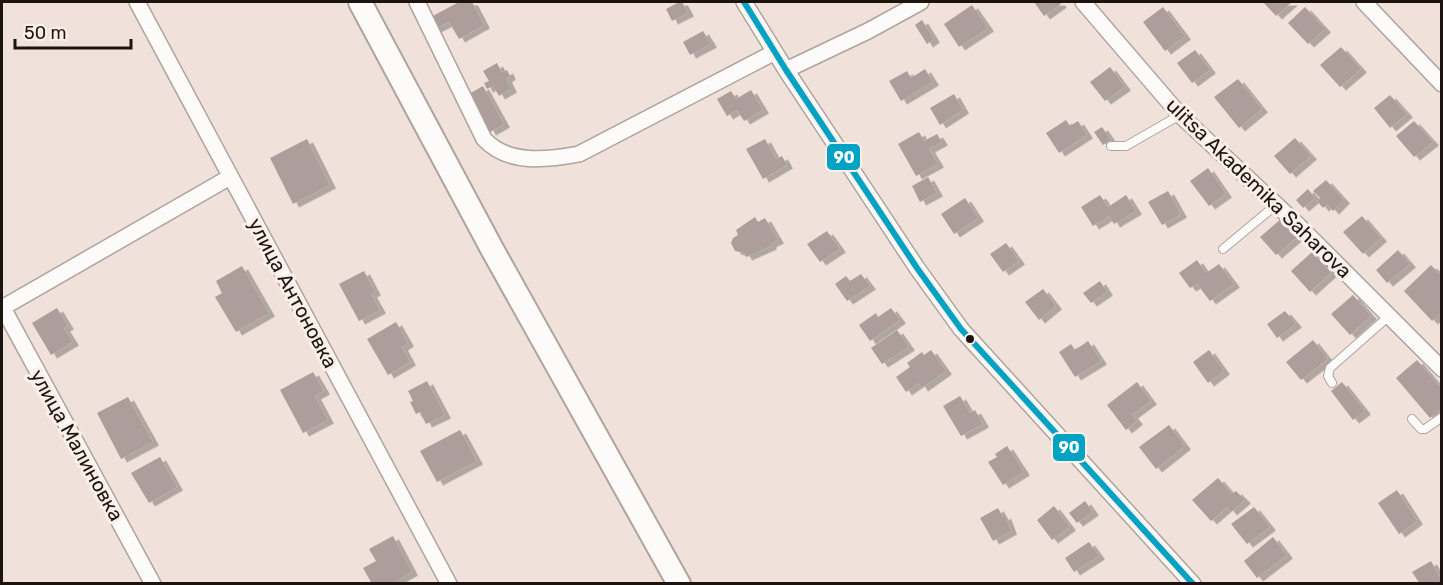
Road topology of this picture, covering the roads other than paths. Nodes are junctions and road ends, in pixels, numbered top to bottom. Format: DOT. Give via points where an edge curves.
graph roads {
  1 [pos="137,2"];
  2 [pos="360,2"];
  3 [pos="417,2"];
  4 [pos="744,2"];
  5 [pos="921,2"];
  6 [pos="1083,2"];
  7 [pos="1364,2"];
  8 [pos="775,52"];
  9 [pos="786,70"];
  10 [pos="1442,84"];
  11 [pos="1180,115"];
  12 [pos="1111,146"];
  13 [pos="231,177"];
  14 [pos="1276,205"];
  15 [pos="1223,249"];
  16 [pos="2,307"];
  17 [pos="1389,316"];
  18 [pos="1442,369"];
  19 [pos="1332,383"];
  20 [pos="1442,417"];
  21 [pos="1412,419"];
  22 [pos="153,584"];
  23 [pos="449,584"];
  24 [pos="679,584"];
  25 [pos="1194,584"];
  1 -- 13 [label="street, улица Антоновка"];
  2 -- 24 [label="street"];
  3 -- 8 [label="street" via="484,139 492,148 519,158 579,154"];
  4 -- 8 [label="street"];
  5 -- 9 [label="street"];
  6 -- 11 [label="street, ulitsa Akademika Saharova"];
  7 -- 10 [label="street"];
  8 -- 9 [label="street"];
  9 -- 25 [label="street" via="961,329"];
  11 -- 12 [label="lane" via="1126,146"];
  11 -- 14 [label="street, ulitsa Akademika Saharova"];
  13 -- 16 [label="street"];
  13 -- 23 [label="street, улица Антоновка"];
  14 -- 15 [label="lane"];
  14 -- 17 [label="street, ulitsa Akademika Saharova"];
  16 -- 22 [label="street, улица Малиновка"];
  17 -- 18 [label="street, ulitsa Akademika Saharova"];
  17 -- 19 [label="lane" via="1330,368 1328,376"];
  20 -- 21 [label="lane" via="1425,429"];
}
